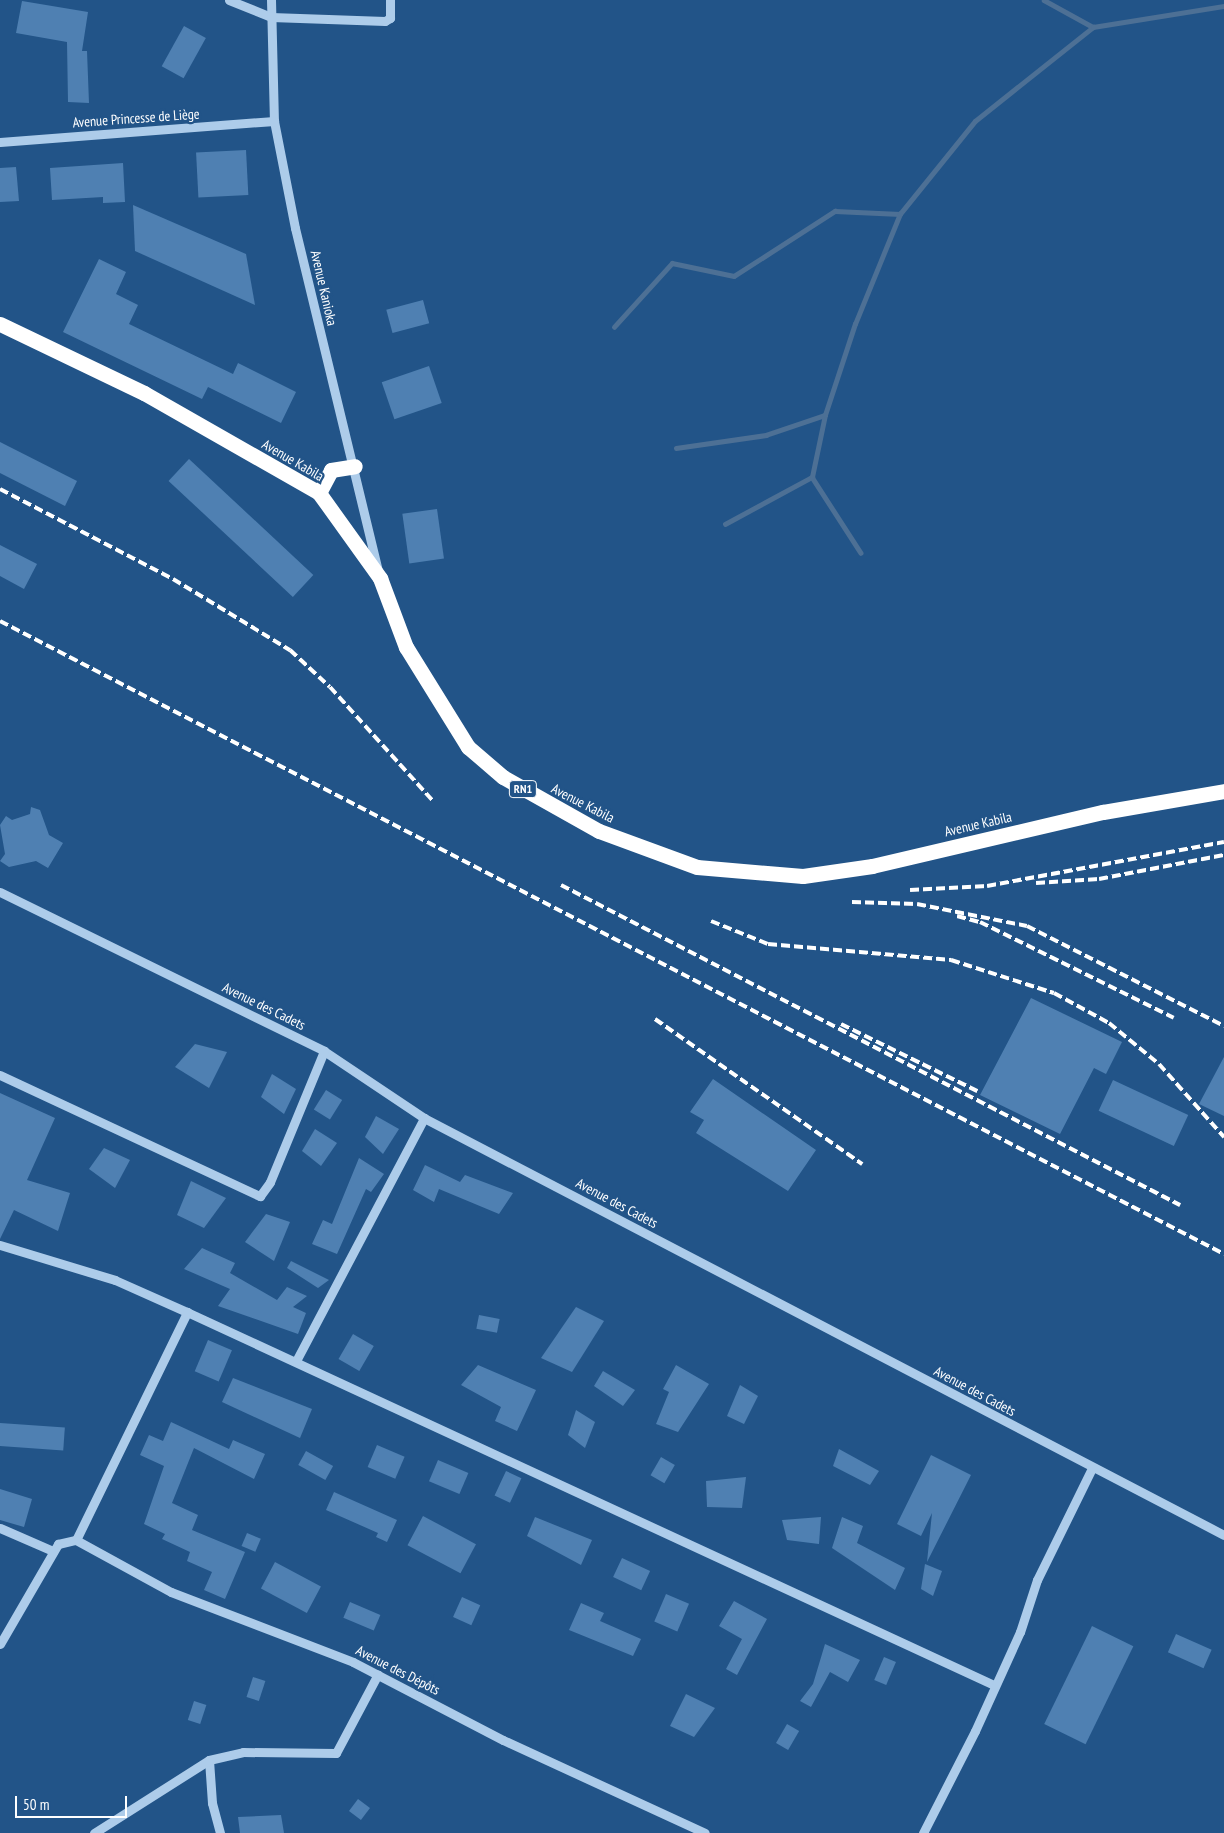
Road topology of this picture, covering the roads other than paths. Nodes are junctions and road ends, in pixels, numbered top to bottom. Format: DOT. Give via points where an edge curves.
graph roads {
  1 [pos="229,0"];
  2 [pos="271,0"];
  3 [pos="390,0"];
  4 [pos="271,17"];
  5 [pos="274,121"];
  6 [pos="0,142"];
  7 [pos="0,324"];
  8 [pos="355,466"];
  9 [pos="319,493"];
  10 [pos="380,578"];
  11 [pos="1224,791"];
  12 [pos="0,892"];
  13 [pos="324,1051"];
  14 [pos="0,1075"];
  15 [pos="424,1118"];
  16 [pos="0,1245"];
  17 [pos="187,1312"];
  18 [pos="296,1361"];
  19 [pos="1092,1468"];
  20 [pos="0,1528"];
  21 [pos="1224,1535"];
  22 [pos="76,1540"];
  23 [pos="53,1551"];
  24 [pos="13,1619"];
  25 [pos="0,1621"];
  26 [pos="0,1644"];
  27 [pos="378,1674"];
  28 [pos="994,1685"];
  29 [pos="209,1760"];
  30 [pos="94,1833"];
  31 [pos="220,1833"];
  32 [pos="705,1833"];
  33 [pos="923,1833"];
  1 -- 4 [label="street"];
  2 -- 4 [label="street, Avenue Kanioka"];
  3 -- 4 [label="street" via="390,18 385,21"];
  4 -- 5 [label="street, Avenue Kanioka"];
  5 -- 6 [label="street, Avenue Princesse de Liège"];
  5 -- 8 [label="street, Avenue Kanioka" via="317,323"];
  7 -- 9 [label="highway, Avenue Kabila / RN1" via="144,393"];
  8 -- 9 [label="highway" via="331,470"];
  8 -- 10 [label="street, Avenue Kanioka"];
  9 -- 10 [label="highway, Avenue Kabila / RN1"];
  10 -- 11 [label="highway, Avenue Kabila / RN1" via="406,647 468,747 549,805 599,831 697,867 803,876 872,866 1103,812"];
  12 -- 13 [label="street, Avenue des Cadets"];
  13 -- 14 [label="street" via="270,1182 260,1196"];
  13 -- 15 [label="street, Avenue des Cadets"];
  15 -- 18 [label="street"];
  15 -- 19 [label="street, Avenue des Cadets"];
  16 -- 17 [label="street" via="114,1280"];
  17 -- 18 [label="street"];
  17 -- 22 [label="street"];
  18 -- 28 [label="street"];
  19 -- 21 [label="street, Avenue des Cadets"];
  19 -- 28 [label="street"];
  20 -- 23 [label="street"];
  22 -- 23 [label="street" via="64,1540"];
  22 -- 27 [label="street, Avenue des Dépôts" via="171,1592"];
  23 -- 24 [label="street"];
  24 -- 25 [label="street"];
  24 -- 26 [label="street"];
  27 -- 29 [label="street" via="340,1749 330,1756 243,1752"];
  27 -- 32 [label="street, Avenue des Dépôts" via="503,1740"];
  28 -- 33 [label="street"];
  29 -- 30 [label="street"];
  29 -- 31 [label="street" via="212,1803"];
}
